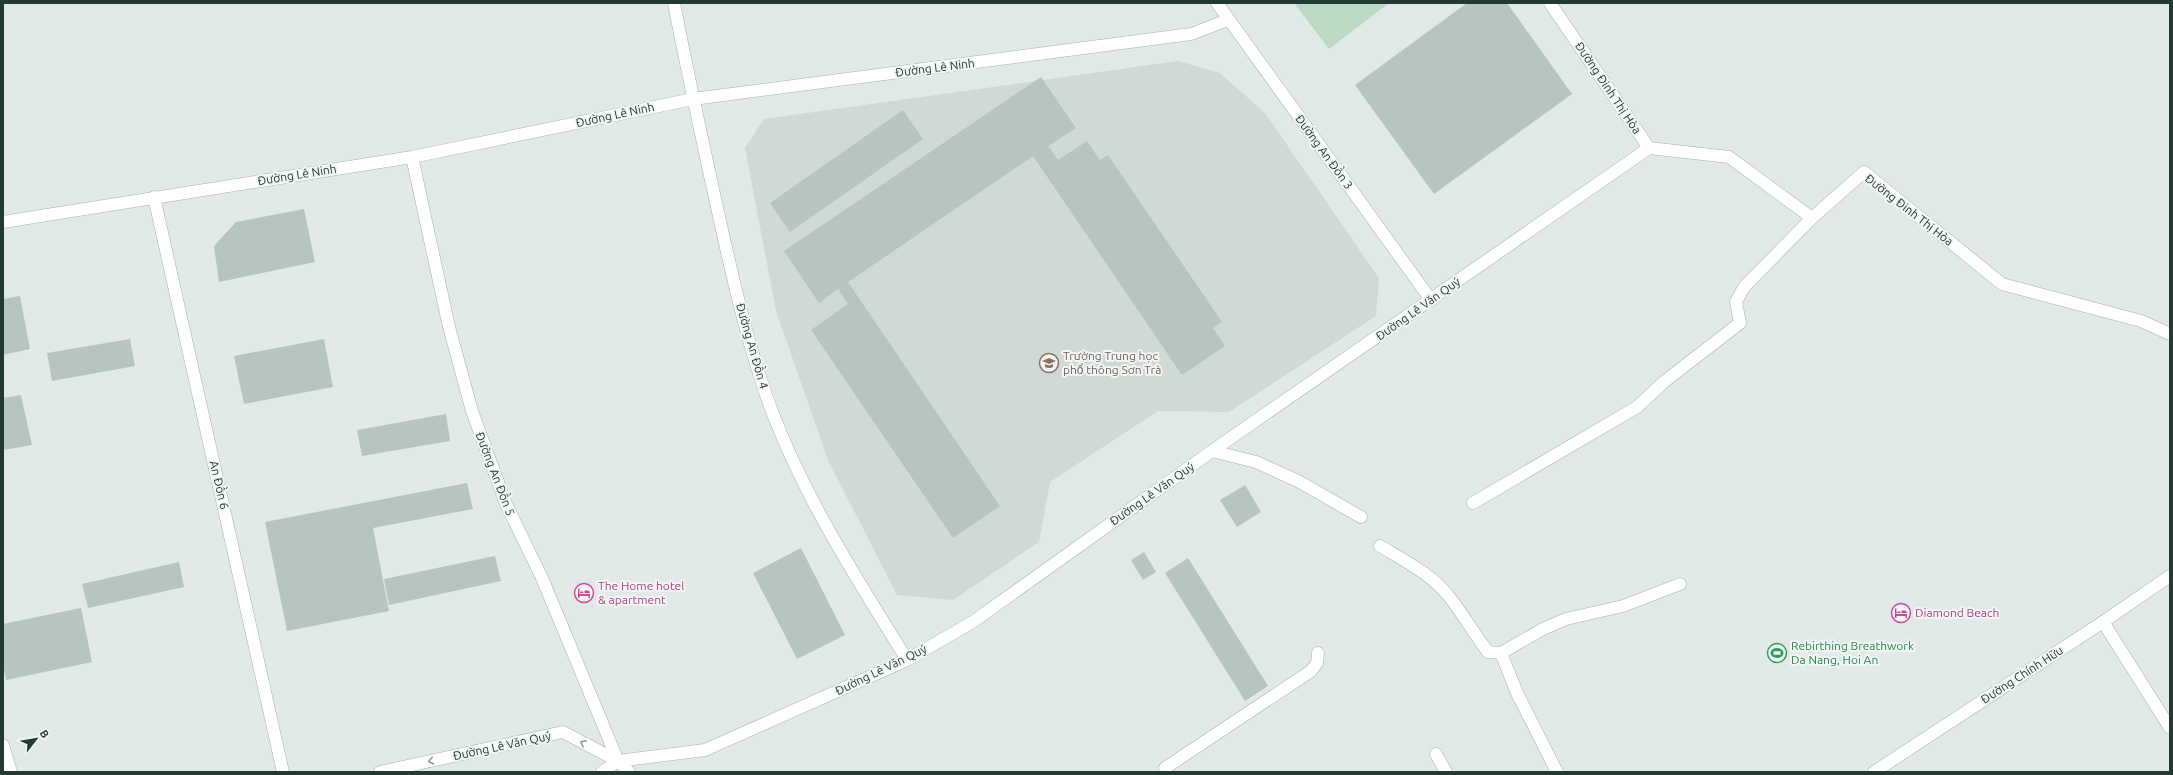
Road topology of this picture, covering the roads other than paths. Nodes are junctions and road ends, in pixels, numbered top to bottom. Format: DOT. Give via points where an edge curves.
graph roads {
  1 [pos="674,3"];
  2 [pos="1217,3"];
  3 [pos="1550,3"];
  4 [pos="1228,20"];
  5 [pos="693,99"];
  6 [pos="1649,148"];
  7 [pos="412,157"];
  8 [pos="154,198"];
  9 [pos="1812,218"];
  10 [pos="3,222"];
  11 [pos="1431,300"];
  12 [pos="2170,334"];
  13 [pos="1212,451"];
  14 [pos="1473,503"];
  15 [pos="1361,517"];
  16 [pos="1380,546"];
  17 [pos="2170,576"];
  18 [pos="1680,584"];
  19 [pos="2103,622"];
  20 [pos="1318,653"];
  21 [pos="1501,653"];
  22 [pos="907,660"];
  23 [pos="2170,728"];
  24 [pos="3,745"];
  25 [pos="1436,754"];
  26 [pos="618,761"];
  27 [pos="1164,767"];
  28 [pos="11,772"];
  29 [pos="283,772"];
  30 [pos="380,772"];
  31 [pos="602,772"];
  32 [pos="629,772"];
  33 [pos="1446,772"];
  34 [pos="1557,772"];
  35 [pos="1874,772"];
  1 -- 5 [label="street, Đường An Đồn 4"];
  2 -- 4 [label="street, Đường An Đồn 3"];
  3 -- 6 [label="street, Đường Đinh Thị Hòa"];
  4 -- 5 [label="street, Đường Lê Ninh" via="1191,34"];
  4 -- 11 [label="street, Đường An Đồn 3"];
  5 -- 7 [label="street, Đường Lê Ninh"];
  5 -- 22 [label="street, Đường An Đồn 4" via="742,317 765,393 790,455 833,541"];
  6 -- 9 [label="street" via="1729,157"];
  6 -- 11 [label="street, Đường Lê Văn Quý"];
  7 -- 8 [label="street, Đường Lê Ninh"];
  7 -- 26 [label="street, Đường An Đồn 5" via="449,327 472,412 506,504 542,578"];
  8 -- 10 [label="street, Đường Lê Ninh"];
  8 -- 29 [label="street, An Đồn 6"];
  9 -- 12 [label="street, Đường Đinh Thị Hòa" via="1864,172 2002,284 2141,321"];
  9 -- 14 [label="street" via="1744,287 1736,302 1740,323 1665,381 1637,407"];
  11 -- 13 [label="street, Đường Lê Văn Quý"];
  13 -- 15 [label="street" via="1256,462 1298,481"];
  13 -- 22 [label="street, Đường Lê Văn Quý" via="974,621"];
  16 -- 21 [label="street" via="1424,572 1450,598 1488,652"];
  17 -- 19 [label="street, Đường Chính Hữu"];
  18 -- 21 [label="street" via="1623,606 1566,620 1543,629"];
  19 -- 23 [label="street"];
  19 -- 35 [label="street, Đường Chính Hữu"];
  20 -- 27 [label="street" via="1317,663 1311,672"];
  21 -- 34 [label="street"];
  22 -- 26 [label="street, Đường Lê Văn Quý" via="705,750"];
  24 -- 28 [label="street"];
  25 -- 33 [label="street"];
  26 -- 30 [label="street, Đường Lê Văn Quý, one-way" via="563,732"];
  26 -- 31 [label="street, Đường Lê Văn Quý"];
  26 -- 32 [label="street, Đường An Đồn 5"];
}
